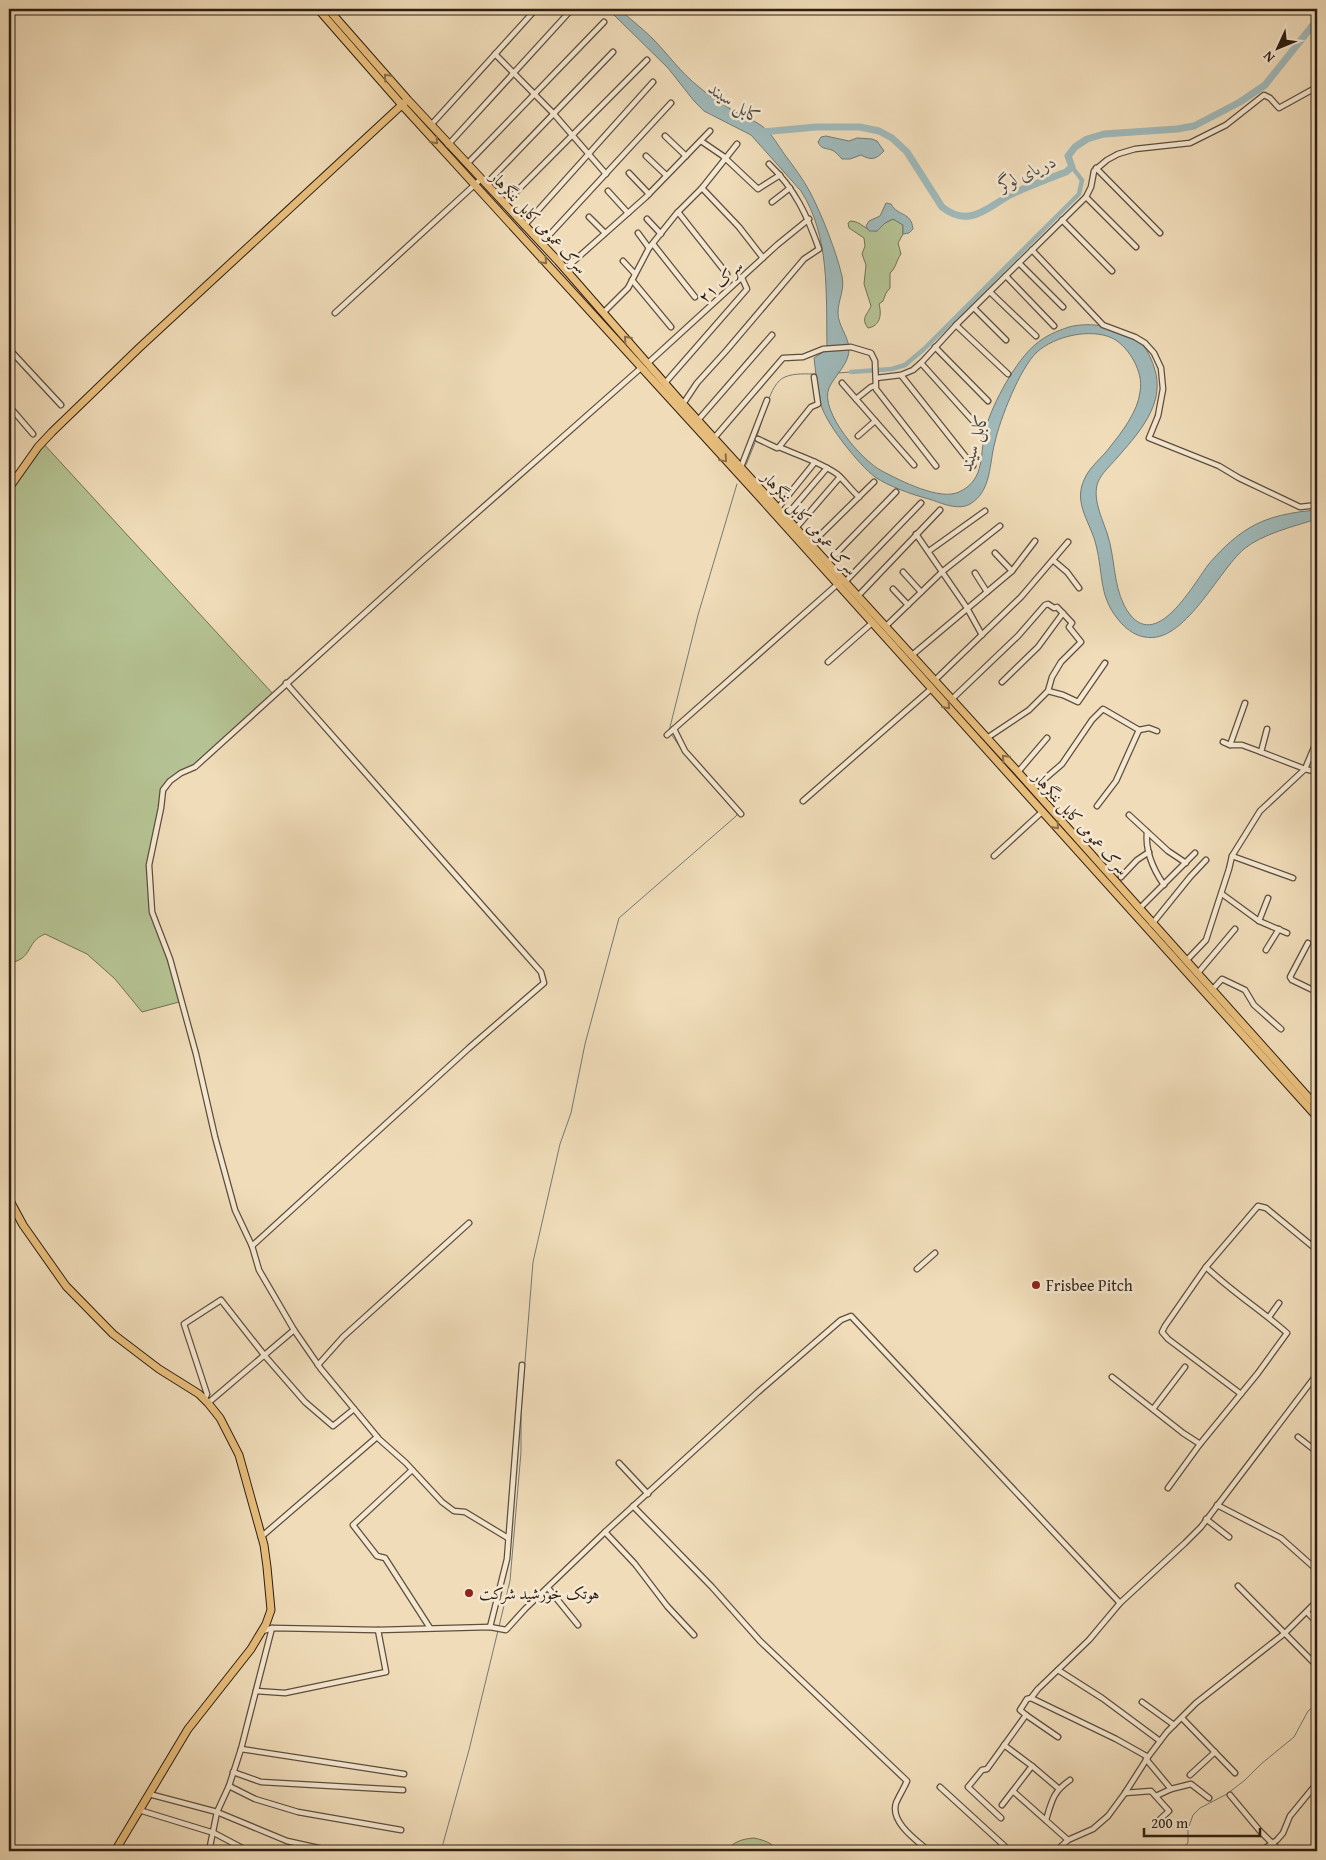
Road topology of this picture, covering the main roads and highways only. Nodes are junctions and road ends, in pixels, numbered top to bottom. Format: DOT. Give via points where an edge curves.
graph roads {
  1 [pos="318,9"];
  2 [pos="328,9"];
  3 [pos="405,102"];
  4 [pos="480,183"];
  5 [pos="646,364"];
  6 [pos="9,488"];
  7 [pos="842,582"];
  8 [pos="1045,809"];
  9 [pos="1317,1107"];
  10 [pos="1317,1117"];
  11 [pos="9,1199"];
  12 [pos="115,1851"];
  1 -- 3 [label="highway"];
  3 -- 2 [label="highway, سرک عمومی کابل ننگرهار, one-way"];
  3 -- 4 [label="highway, سرک عمومی کابل ننگرهار, one-way"];
  3 -- 4 [label="highway, سرک عمومی کابل ننگرهار" via="431,125"];
  3 -- 6 [label="highway" via="52,432"];
  4 -- 5 [label="highway, سرک عمومی کابل ننگرهار, one-way"];
  5 -- 4 [label="highway, سرک عمومی کابل ننگرهار, one-way" via="565,269"];
  5 -- 7 [label="highway, سرک عمومی کابل ننگرهار, one-way"];
  5 -- 7 [label="highway, سرک عمومی کابل ننگرهار" via="699,419"];
  7 -- 8 [label="highway, سرک عمومی کابل ننگرهار, one-way" via="872,623 931,689"];
  8 -- 7 [label="highway, سرک عمومی کابل ننگرهار, one-way" via="1018,772"];
  8 -- 9 [label="highway, سرک عمومی کابل ننگرهار"];
  8 -- 10 [label="highway, سرک عمومی کابل ننگرهار, one-way"];
  11 -- 12 [label="highway" via="23,1225 66,1286 113,1334 207,1401 220,1418 239,1455 267,1567 271,1610 262,1631 188,1729"];
}
